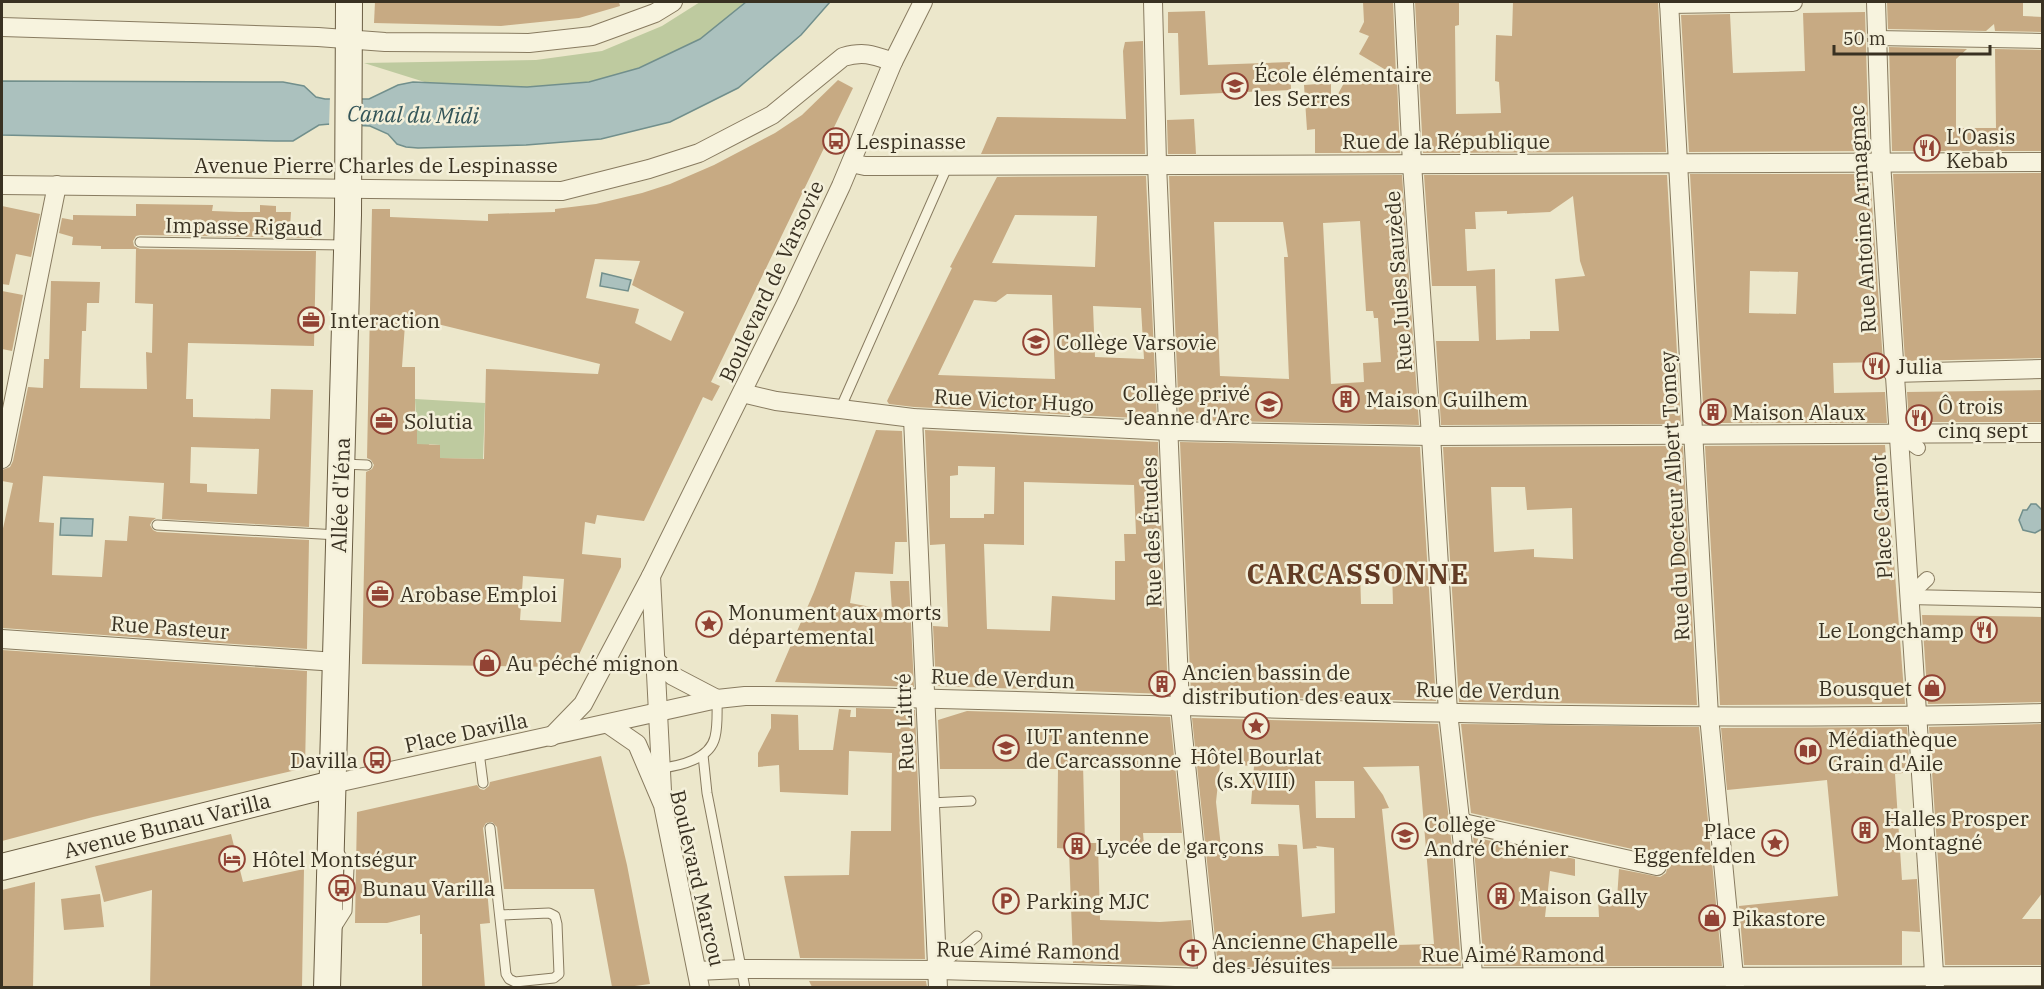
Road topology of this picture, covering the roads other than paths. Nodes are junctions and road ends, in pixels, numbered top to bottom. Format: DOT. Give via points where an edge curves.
graph roads {
  1 [pos="349,2"];
  2 [pos="673,2"];
  3 [pos="923,2"];
  4 [pos="1153,2"];
  5 [pos="1404,2"];
  6 [pos="1793,2"];
  7 [pos="1876,2"];
  8 [pos="1669,3"];
  9 [pos="2,27"];
  10 [pos="1876,38"];
  11 [pos="2043,41"];
  12 [pos="348,46"];
  13 [pos="894,62"];
  14 [pos="1881,162"];
  15 [pos="2043,162"];
  16 [pos="851,163"];
  17 [pos="1678,163"];
  18 [pos="1412,164"];
  19 [pos="948,165"];
  20 [pos="1157,165"];
  21 [pos="2,185"];
  22 [pos="57,185"];
  23 [pos="348,188"];
  24 [pos="140,242"];
  25 [pos="346,245"];
  26 [pos="2043,369"];
  27 [pos="1893,373"];
  28 [pos="742,393"];
  29 [pos="841,407"];
  30 [pos="913,418"];
  31 [pos="1169,431"];
  32 [pos="2043,433"];
  33 [pos="1898,434"];
  34 [pos="1431,436"];
  35 [pos="1694,436"];
  36 [pos="1918,448"];
  37 [pos="3,450"];
  38 [pos="341,464"];
  39 [pos="367,465"];
  40 [pos="158,525"];
  41 [pos="339,535"];
  42 [pos="651,576"];
  43 [pos="1927,579"];
  44 [pos="1908,597"];
  45 [pos="2043,600"];
  46 [pos="2,639"];
  47 [pos="656,661"];
  48 [pos="336,662"];
  49 [pos="926,697"];
  50 [pos="717,699"];
  51 [pos="1180,706"];
  52 [pos="659,712"];
  53 [pos="1448,712"];
  54 [pos="2043,713"];
  55 [pos="1709,716"];
  56 [pos="1918,716"];
  57 [pos="608,724"];
  58 [pos="551,737"];
  59 [pos="479,752"];
  60 [pos="703,755"];
  61 [pos="661,768"];
  62 [pos="483,783"];
  63 [pos="332,784"];
  64 [pos="971,801"];
  65 [pos="930,802"];
  66 [pos="663,805"];
  67 [pos="1459,822"];
  68 [pos="490,828"];
  69 [pos="1657,866"];
  70 [pos="2,867"];
  71 [pos="501,915"];
  72 [pos="977,936"];
  73 [pos="741,969"];
  74 [pos="2043,976"];
  75 [pos="698,979"];
  76 [pos="938,979"];
  77 [pos="1474,982"];
  78 [pos="1734,982"];
  79 [pos="1935,982"];
  80 [pos="1209,983"];
  81 [pos="327,987"];
  82 [pos="745,987"];
  1 -- 12 [label="main road, Allée d'Iéna"];
  2 -- 12 [label="street" via="655,13 592,36 529,43 385,42"];
  3 -- 13 [label="street, Boulevard de Varsovie"];
  4 -- 20 [label="street, Rue des Études"];
  5 -- 18 [label="street, Rue Jules Sauzède"];
  6 -- 8 [label="street"];
  7 -- 10 [label="street, Rue Antoine Armagnac"];
  8 -- 17 [label="street, Rue du Docteur Albert Tomey"];
  9 -- 12 [label="street" via="306,37"];
  10 -- 11 [label="street"];
  10 -- 14 [label="street, Rue Antoine Armagnac"];
  12 -- 23 [label="main road, Allée d'Iéna"];
  13 -- 16 [label="street, Boulevard de Varsovie"];
  13 -- 23 [label="street, Avenue Pierre Charles de Lespinasse" via="858,53 843,57 772,115 699,153 562,191"];
  14 -- 15 [label="street, Rue de la République"];
  14 -- 17 [label="street, Rue de la République"];
  14 -- 27 [label="street, Rue Antoine Armagnac"];
  16 -- 19 [label="street, Rue de la République"];
  16 -- 28 [label="street, Boulevard de Varsovie"];
  17 -- 18 [label="street, Rue de la République"];
  17 -- 35 [label="street, Rue du Docteur Albert Tomey"];
  18 -- 20 [label="street, Rue de la République"];
  18 -- 34 [label="street, Rue Jules Sauzède"];
  19 -- 20 [label="street, Rue de la République"];
  19 -- 29 [label="lane"];
  20 -- 31 [label="street, Rue des Études"];
  21 -- 22 [label="street, Avenue Pierre Charles de Lespinasse"];
  22 -- 23 [label="street, Avenue Pierre Charles de Lespinasse"];
  22 -- 37 [label="street"];
  23 -- 25 [label="main road, Allée d'Iéna"];
  24 -- 25 [label="lane, Impasse Rigaud"];
  25 -- 38 [label="main road, Allée d'Iéna"];
  26 -- 27 [label="street"];
  27 -- 33 [label="street, Rue Antoine Armagnac"];
  28 -- 29 [label="street, Rue Victor Hugo" via="776,401"];
  28 -- 42 [label="street, Boulevard de Varsovie"];
  29 -- 30 [label="street, Rue Victor Hugo"];
  30 -- 31 [label="street, Rue Victor Hugo"];
  30 -- 49 [label="street, Rue Littré"];
  31 -- 34 [label="street, Rue Victor Hugo"];
  31 -- 51 [label="street, Rue des Études"];
  32 -- 33 [label="street, Place Carnot"];
  33 -- 35 [label="street, Rue Victor Hugo"];
  33 -- 36 [label="street, Place Carnot"];
  33 -- 44 [label="street, Place Carnot"];
  34 -- 35 [label="street, Rue Victor Hugo"];
  34 -- 53 [label="street, Rue Jules Sauzède"];
  35 -- 55 [label="street, Rue du Docteur Albert Tomey"];
  38 -- 39 [label="lane"];
  38 -- 41 [label="main road, Allée d'Iéna"];
  40 -- 41 [label="lane"];
  41 -- 48 [label="main road, Allée d'Iéna"];
  42 -- 47 [label="street, Boulevard de Varsovie"];
  42 -- 58 [label="street, Boulevard de Varsovie" via="584,704"];
  43 -- 44 [label="street, Place Carnot"];
  44 -- 45 [label="street, Place Carnot"];
  44 -- 56 [label="street"];
  46 -- 48 [label="street, Rue Pasteur"];
  47 -- 50 [label="street" via="673,676"];
  47 -- 52 [label="street, Boulevard de Varsovie"];
  48 -- 63 [label="main road, Allée d'Iéna"];
  49 -- 50 [label="street, Rue de Verdun"];
  49 -- 51 [label="street, Rue de Verdun"];
  49 -- 65 [label="street, Rue Littré"];
  50 -- 52 [label="street, Rue de Verdun"];
  50 -- 60 [label="lane" via="715,739"];
  51 -- 53 [label="street, Rue de Verdun"];
  51 -- 80 [label="street, Rue des Études"];
  52 -- 57 [label="street, Rue de Verdun"];
  52 -- 61 [label="street, Boulevard de Varsovie"];
  53 -- 55 [label="street, Rue de Verdun"];
  53 -- 67 [label="street, Rue Jules Sauzède"];
  54 -- 56 [label="street, Rue de Verdun"];
  55 -- 56 [label="street, Rue de Verdun"];
  55 -- 78 [label="street, Rue du Docteur Albert Tomey"];
  56 -- 79 [label="street"];
  57 -- 58 [label="street, Place Davilla"];
  57 -- 66 [label="street, Boulevard Marcou" via="637,744"];
  58 -- 59 [label="street, Place Davilla"];
  59 -- 62 [label="lane"];
  59 -- 63 [label="street, Place Davilla"];
  60 -- 61 [label="lane"];
  60 -- 73 [label="lane"];
  61 -- 66 [label="street, Boulevard de Varsovie"];
  63 -- 70 [label="main road, Avenue Bunau Varilla"];
  63 -- 81 [label="main road, Allée d'Iéna"];
  64 -- 65 [label="lane"];
  65 -- 76 [label="street, Rue Littré"];
  66 -- 75 [label="street, Boulevard Marcou"];
  67 -- 69 [label="street"];
  67 -- 77 [label="street, Rue Jules Sauzède"];
  68 -- 71 [label="lane"];
  71 -- 71 [label="lane" via="555,916 560,969 554,978 515,982 509,979"];
  72 -- 76 [label="lane"];
  73 -- 75 [label="street, Rue Aimé Ramond"];
  73 -- 76 [label="street, Rue Aimé Ramond"];
  73 -- 82 [label="lane"];
  74 -- 79 [label="street, Rue Aimé Ramond"];
  76 -- 80 [label="street, Rue Aimé Ramond"];
  77 -- 78 [label="street, Rue Aimé Ramond"];
  77 -- 80 [label="street, Rue Aimé Ramond"];
  78 -- 79 [label="street, Rue Aimé Ramond"];
}
